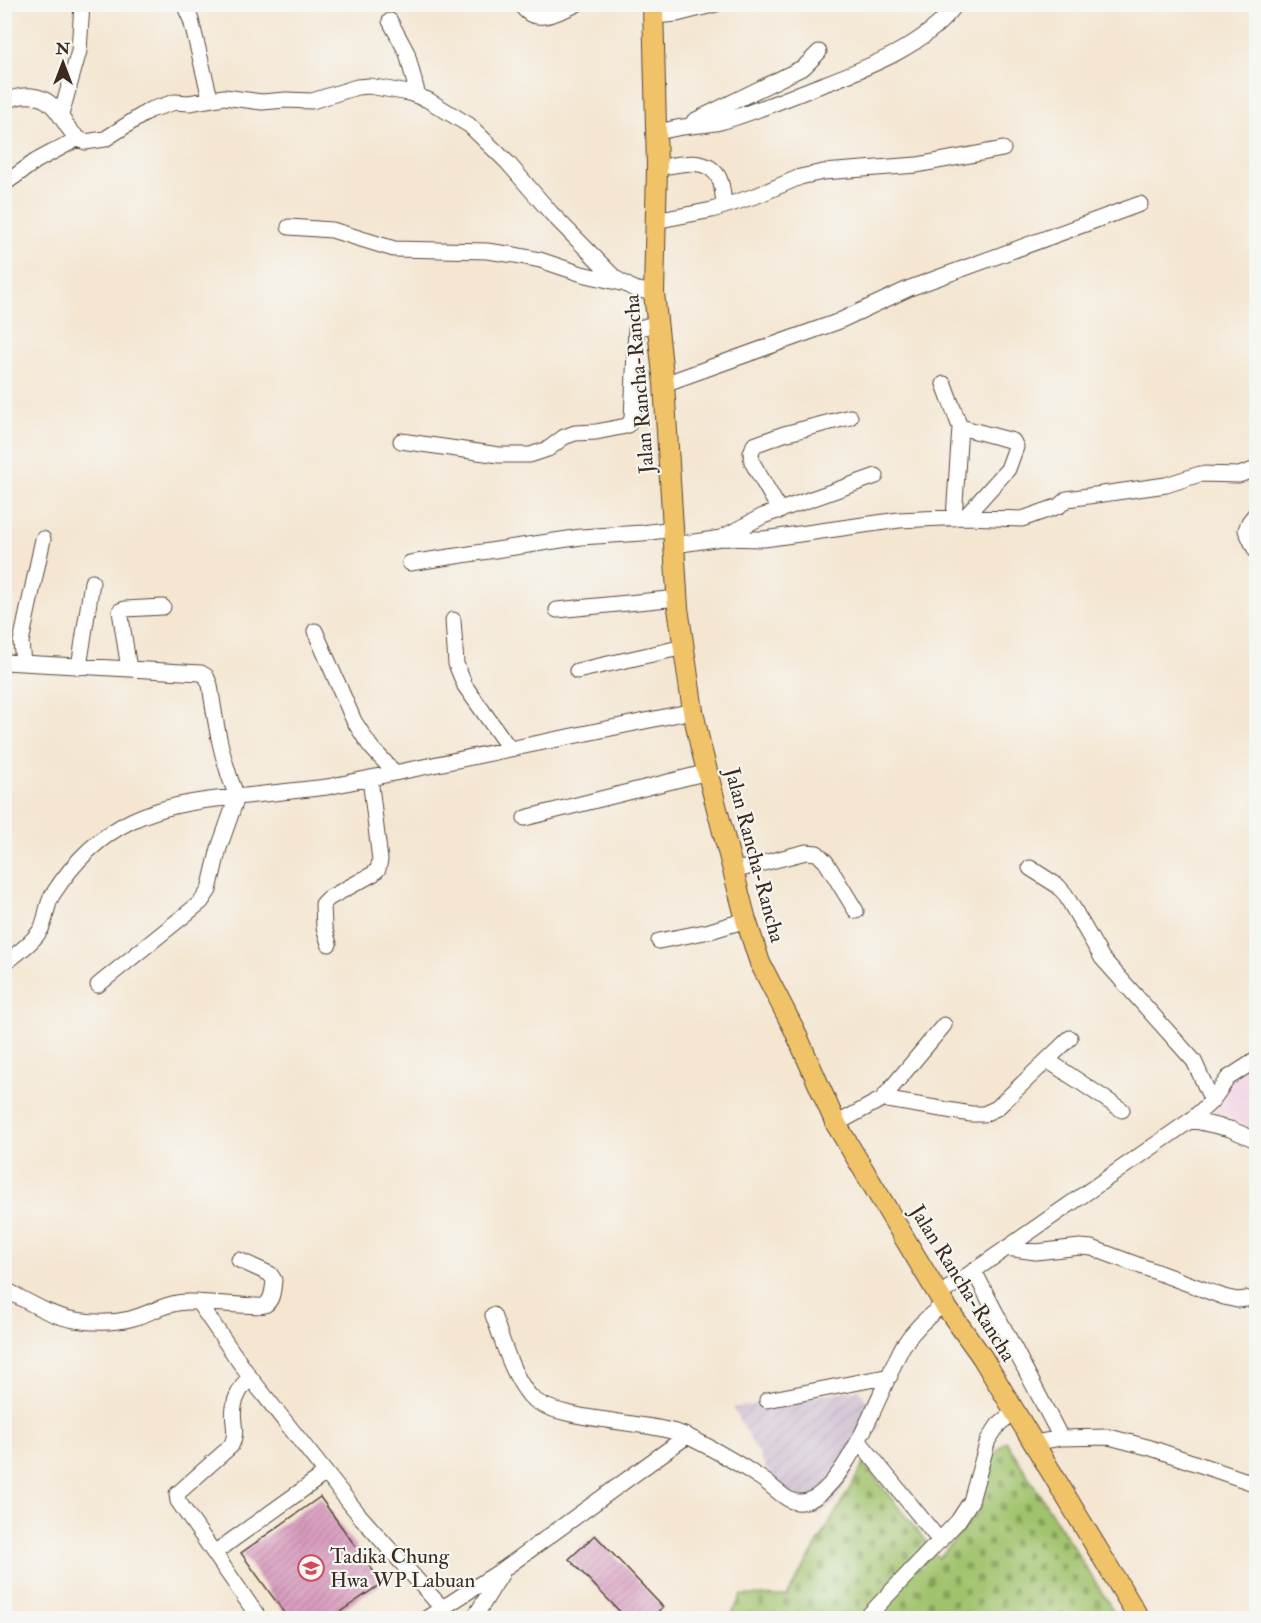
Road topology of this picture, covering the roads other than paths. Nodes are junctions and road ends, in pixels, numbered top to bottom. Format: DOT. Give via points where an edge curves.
graph roads {
  1 [pos="82,4"];
  2 [pos="184,4"];
  3 [pos="521,4"];
  4 [pos="577,4"];
  5 [pos="716,4"];
  6 [pos="956,4"];
  7 [pos="653,10"];
  8 [pos="390,21"];
  9 [pos="819,52"];
  10 [pos="418,96"];
  11 [pos="210,98"];
  12 [pos="4,103"];
  13 [pos="61,115"];
  14 [pos="683,127"];
  15 [pos="656,132"];
  16 [pos="77,139"];
  17 [pos="1003,148"];
  18 [pos="657,168"];
  19 [pos="4,184"];
  20 [pos="1140,204"];
  21 [pos="724,206"];
  22 [pos="655,221"];
  23 [pos="289,227"];
  24 [pos="624,284"];
  25 [pos="654,293"];
  26 [pos="658,323"];
  27 [pos="664,384"];
  28 [pos="944,384"];
  29 [pos="850,417"];
  30 [pos="960,428"];
  31 [pos="401,441"];
  32 [pos="1257,469"];
  33 [pos="876,476"];
  34 [pos="780,511"];
  35 [pos="1257,513"];
  36 [pos="960,517"];
  37 [pos="674,537"];
  38 [pos="721,538"];
  39 [pos="43,539"];
  40 [pos="1254,546"];
  41 [pos="410,563"];
  42 [pos="92,582"];
  43 [pos="678,598"];
  44 [pos="163,607"];
  45 [pos="557,610"];
  46 [pos="453,620"];
  47 [pos="315,631"];
  48 [pos="684,647"];
  49 [pos="4,662"];
  50 [pos="23,663"];
  51 [pos="79,667"];
  52 [pos="129,669"];
  53 [pos="577,671"];
  54 [pos="693,711"];
  55 [pos="509,748"];
  56 [pos="708,772"];
  57 [pos="395,773"];
  58 [pos="370,778"];
  59 [pos="237,797"];
  60 [pos="525,818"];
  61 [pos="1030,868"];
  62 [pos="733,871"];
  63 [pos="856,911"];
  64 [pos="746,920"];
  65 [pos="659,941"];
  66 [pos="329,944"];
  67 [pos="4,964"];
  68 [pos="98,985"];
  69 [pos="944,1025"];
  70 [pos="1070,1038"];
  71 [pos="1047,1060"];
  72 [pos="1257,1060"];
  73 [pos="882,1099"];
  74 [pos="1212,1101"];
  75 [pos="1122,1110"];
  76 [pos="1191,1120"];
  77 [pos="836,1124"];
  78 [pos="1257,1140"];
  79 [pos="1006,1248"];
  80 [pos="239,1260"];
  81 [pos="974,1271"];
  82 [pos="4,1289"];
  83 [pos="1257,1298"];
  84 [pos="941,1299"];
  85 [pos="198,1302"];
  86 [pos="494,1315"];
  87 [pos="249,1376"];
  88 [pos="890,1376"];
  89 [pos="767,1400"];
  90 [pos="1015,1411"];
  91 [pos="687,1437"];
  92 [pos="1061,1438"];
  93 [pos="859,1441"];
  94 [pos="1034,1443"];
  95 [pos="326,1473"];
  96 [pos="1257,1484"];
  97 [pos="940,1541"];
  98 [pos="214,1553"];
  99 [pos="505,1568"];
  100 [pos="442,1608"];
  101 [pos="259,1618"];
  102 [pos="427,1618"];
  103 [pos="474,1618"];
  104 [pos="866,1618"];
  105 [pos="1139,1618"];
  1 -- 13 [label="street" via="79,51"];
  2 -- 11 [label="street"];
  3 -- 4 [label="street" via="533,16 551,15"];
  5 -- 7 [label="street" via="676,15"];
  6 -- 14 [label="street" via="929,33 872,64 753,112 717,123"];
  7 -- 15 [label="main road, Jalan Rancha-Rancha"];
  8 -- 10 [label="street" via="407,53"];
  9 -- 14 [label="street" via="804,67"];
  10 -- 11 [label="street" via="369,86 312,101"];
  10 -- 24 [label="street" via="469,125"];
  11 -- 16 [label="street" via="162,105 105,139"];
  12 -- 13 [label="street" via="17,97 39,97 48,100"];
  13 -- 16 [label="street"];
  14 -- 15 [label="street"];
  15 -- 18 [label="main road, Jalan Rancha-Rancha"];
  16 -- 19 [label="street"];
  17 -- 21 [label="street" via="917,165 823,172"];
  18 -- 21 [label="street" via="691,162 713,170 720,180"];
  18 -- 22 [label="main road, Jalan Rancha-Rancha"];
  20 -- 27 [label="street" via="910,288 837,322"];
  21 -- 22 [label="street"];
  22 -- 25 [label="main road, Jalan Rancha-Rancha"];
  23 -- 24 [label="street" via="332,230 393,249 515,255"];
  24 -- 25 [label="street"];
  25 -- 26 [label="main road, Jalan Rancha-Rancha"];
  26 -- 27 [label="main road, Jalan Rancha-Rancha"];
  26 -- 31 [label="street" via="636,329 632,418 626,426 575,433 530,455 499,455"];
  27 -- 37 [label="main road, Jalan Rancha-Rancha"];
  28 -- 30 [label="street"];
  29 -- 34 [label="street" via="754,445 752,462"];
  30 -- 36 [label="street"];
  30 -- 36 [label="street" via="1012,441 1016,447 1008,469"];
  32 -- 36 [label="street" via="1239,475 1200,474 1166,485 1074,497 1022,519"];
  33 -- 34 [label="street"];
  34 -- 38 [label="street"];
  35 -- 40 [label="street" via="1246,526"];
  36 -- 38 [label="street" via="866,523 764,539"];
  37 -- 38 [label="street"];
  37 -- 41 [label="street" via="642,533 581,537"];
  37 -- 43 [label="main road, Jalan Rancha-Rancha"];
  39 -- 50 [label="street" via="21,642"];
  42 -- 51 [label="street"];
  43 -- 45 [label="street"];
  43 -- 48 [label="main road, Jalan Rancha-Rancha"];
  44 -- 52 [label="street" via="120,611"];
  46 -- 55 [label="street" via="456,664 465,686"];
  47 -- 57 [label="street" via="354,721"];
  48 -- 53 [label="street"];
  48 -- 54 [label="main road, Jalan Rancha-Rancha"];
  49 -- 50 [label="street"];
  50 -- 51 [label="street"];
  51 -- 52 [label="street"];
  52 -- 59 [label="street" via="189,671 206,676 225,768"];
  54 -- 55 [label="street"];
  54 -- 56 [label="main road, Jalan Rancha-Rancha"];
  55 -- 57 [label="street"];
  56 -- 60 [label="street"];
  56 -- 62 [label="main road, Jalan Rancha-Rancha"];
  57 -- 58 [label="street"];
  58 -- 59 [label="street"];
  58 -- 66 [label="street" via="378,869 323,904"];
  59 -- 67 [label="street" via="166,807 133,818 100,841 72,866 51,897 41,928 32,940"];
  59 -- 68 [label="street" via="209,891 201,902"];
  61 -- 74 [label="street" via="1065,894 1102,958 1194,1060"];
  62 -- 63 [label="street" via="806,852 817,854"];
  62 -- 64 [label="main road, Jalan Rancha-Rancha"];
  64 -- 65 [label="street"];
  64 -- 77 [label="main road, Jalan Rancha-Rancha" via="760,963"];
  69 -- 73 [label="street"];
  70 -- 71 [label="street"];
  71 -- 73 [label="street" via="998,1108 984,1114"];
  71 -- 75 [label="street"];
  72 -- 74 [label="street" via="1228,1078"];
  73 -- 77 [label="street"];
  74 -- 76 [label="street"];
  76 -- 78 [label="street"];
  76 -- 79 [label="street"];
  77 -- 84 [label="main road, Jalan Rancha-Rancha"];
  79 -- 81 [label="street"];
  79 -- 83 [label="street" via="1036,1252 1092,1248 1224,1297"];
  80 -- 85 [label="street" via="270,1274 274,1281 264,1306"];
  81 -- 84 [label="street"];
  81 -- 92 [label="street"];
  82 -- 85 [label="street" via="58,1316 94,1322 131,1318 173,1304"];
  84 -- 88 [label="street" via="915,1328"];
  84 -- 90 [label="main road, Jalan Rancha-Rancha"];
  85 -- 87 [label="street"];
  86 -- 91 [label="street" via="514,1371 540,1404 558,1412 660,1427"];
  87 -- 95 [label="street"];
  87 -- 98 [label="street" via="235,1400 236,1437 231,1446 177,1494 177,1501"];
  88 -- 89 [label="street"];
  88 -- 93 [label="street"];
  90 -- 94 [label="main road, Jalan Rancha-Rancha"];
  90 -- 97 [label="street" via="988,1440 971,1501"];
  91 -- 93 [label="street" via="725,1454 792,1501 820,1494"];
  91 -- 99 [label="street"];
  92 -- 94 [label="street"];
  92 -- 96 [label="street" via="1109,1437"];
  93 -- 97 [label="street"];
  94 -- 105 [label="main road, Jalan Rancha-Rancha"];
  95 -- 98 [label="street"];
  95 -- 100 [label="street"];
  97 -- 104 [label="street"];
  98 -- 101 [label="street"];
  99 -- 100 [label="street"];
  99 -- 103 [label="street"];
  100 -- 102 [label="street"];
}
